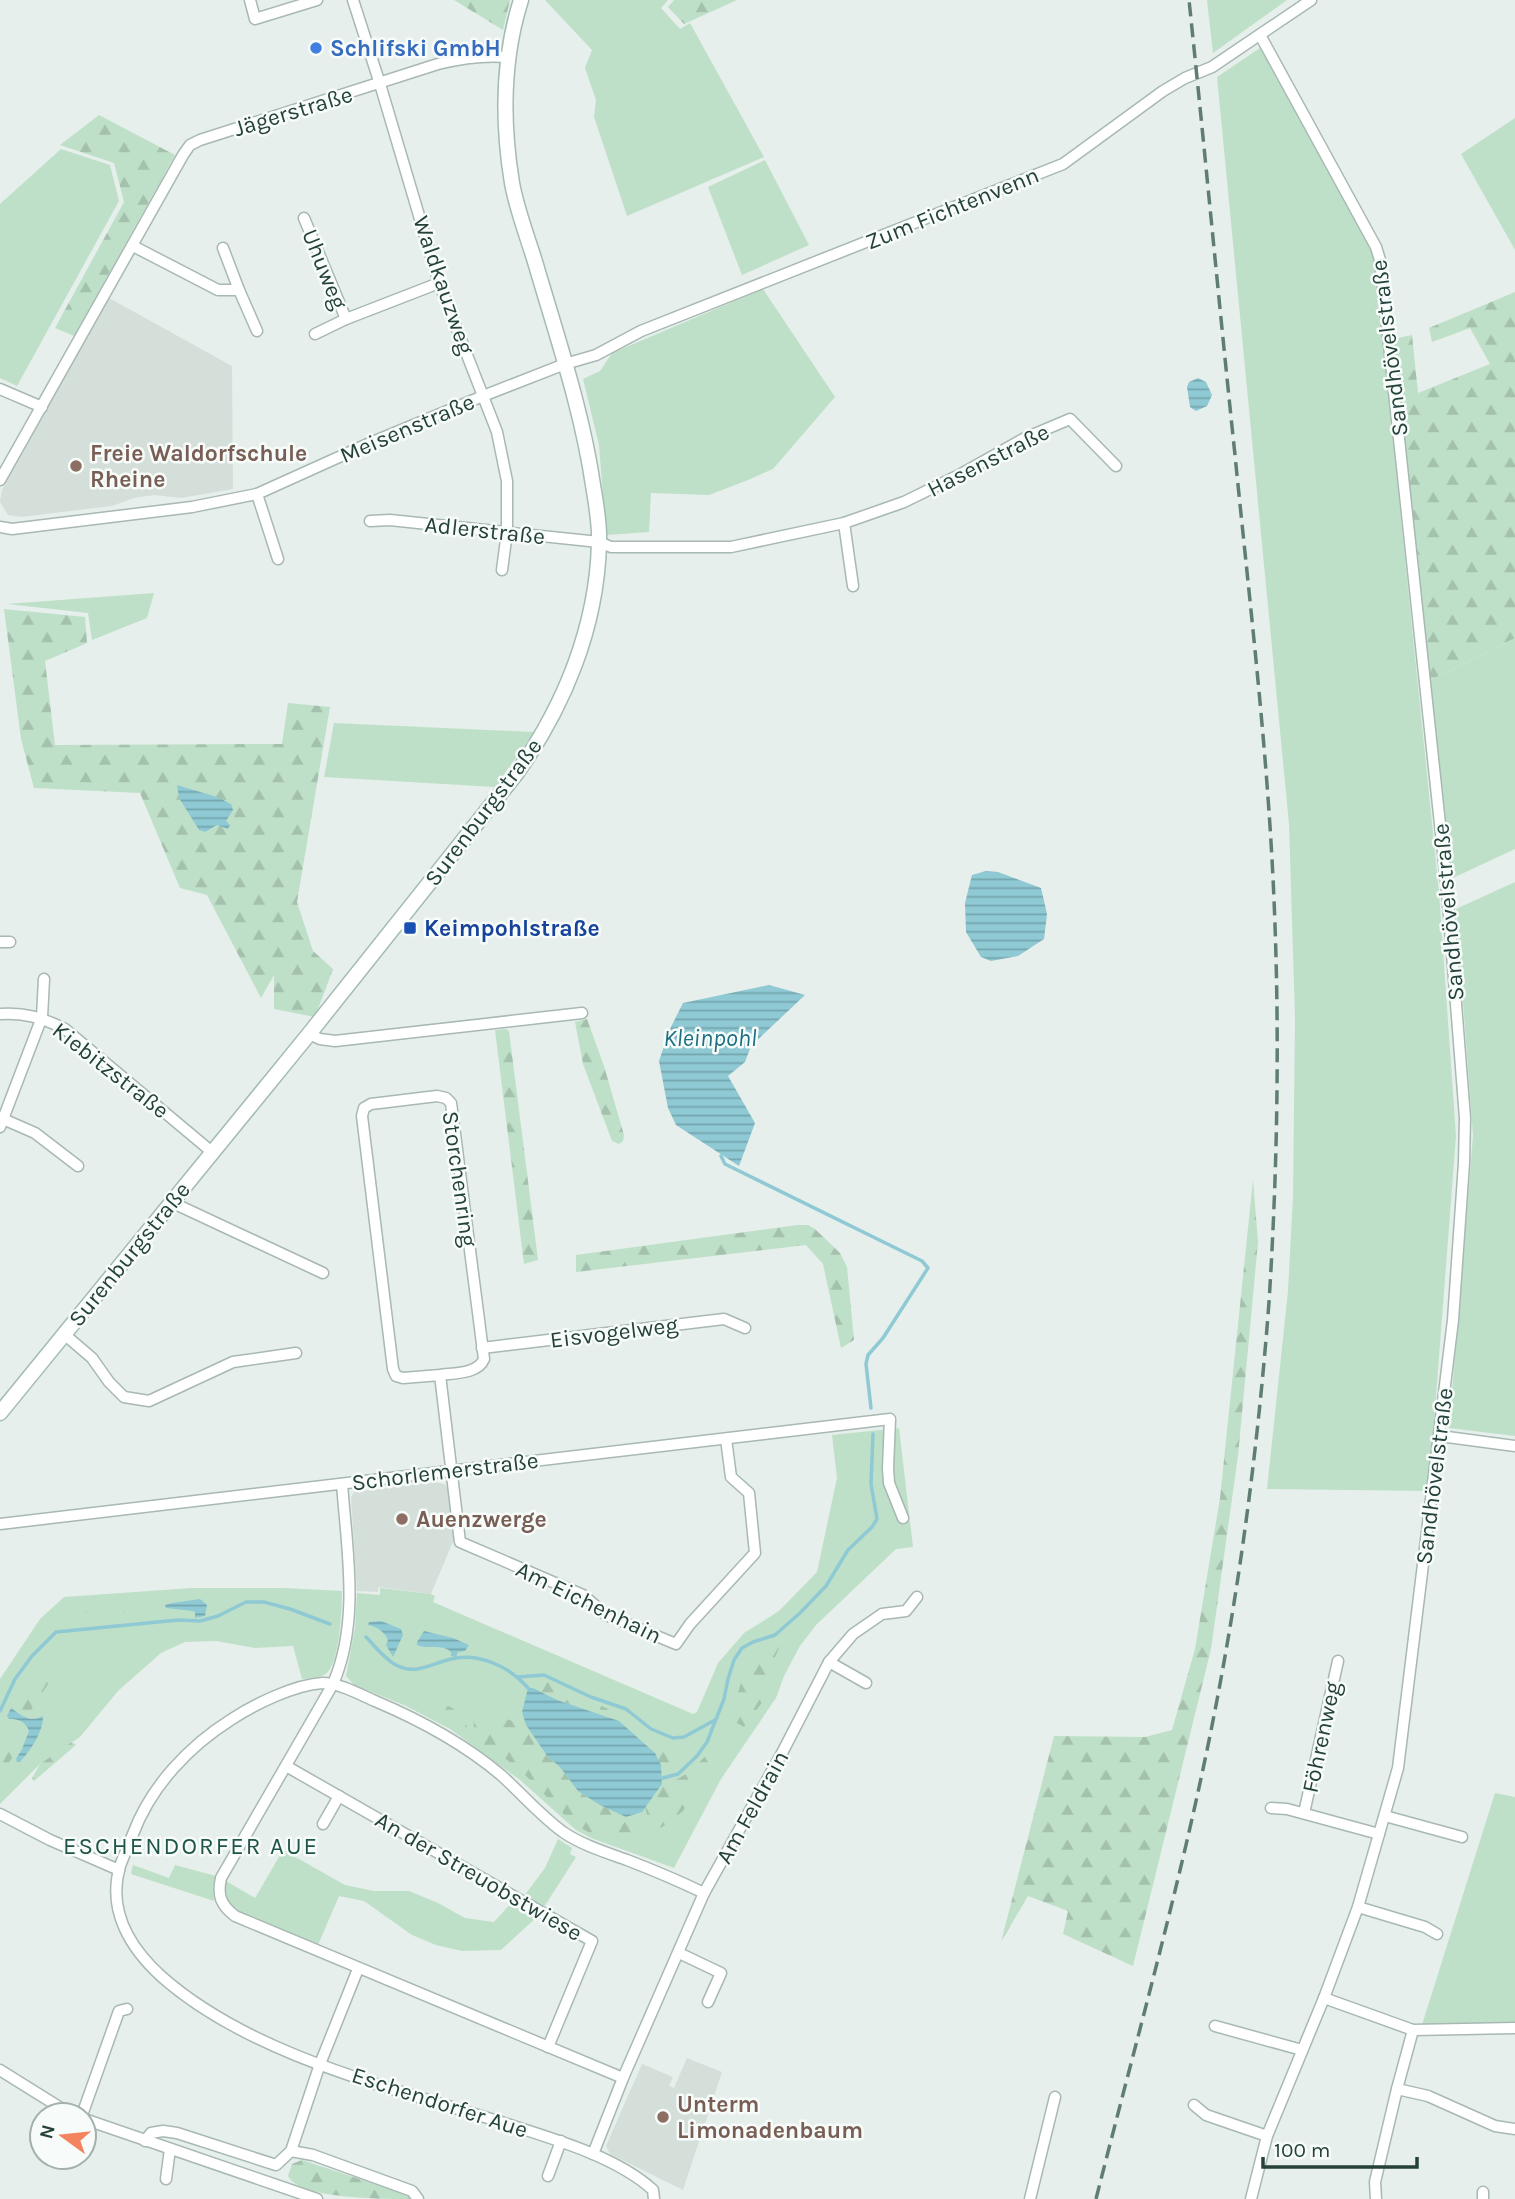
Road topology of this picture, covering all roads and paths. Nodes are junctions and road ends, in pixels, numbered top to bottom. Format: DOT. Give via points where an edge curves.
graph roads {
  1 [pos="250,0"];
  2 [pos="317,0"];
  3 [pos="353,0"];
  4 [pos="521,0"];
  5 [pos="1311,0"];
  6 [pos="1260,35"];
  7 [pos="508,57"];
  8 [pos="380,84"];
  9 [pos="304,218"];
  10 [pos="133,246"];
  11 [pos="223,248"];
  12 [pos="439,283"];
  13 [pos="239,290"];
  14 [pos="346,319"];
  15 [pos="257,331"];
  16 [pos="315,334"];
  17 [pos="565,364"];
  18 [pos="0,389"];
  19 [pos="483,396"];
  20 [pos="41,407"];
  21 [pos="1116,466"];
  22 [pos="0,480"];
  23 [pos="257,494"];
  24 [pos="370,521"];
  25 [pos="844,523"];
  26 [pos="0,527"];
  27 [pos="507,532"];
  28 [pos="600,542"];
  29 [pos="278,559"];
  30 [pos="502,570"];
  31 [pos="853,586"];
  32 [pos="44,979"];
  33 [pos="583,1013"];
  34 [pos="0,1014"];
  35 [pos="42,1017"];
  36 [pos="309,1034"];
  37 [pos="1,1123"];
  38 [pos="212,1152"];
  39 [pos="78,1166"];
  40 [pos="171,1202"];
  41 [pos="323,1273"];
  42 [pos="745,1328"];
  43 [pos="64,1334"];
  44 [pos="482,1348"];
  45 [pos="296,1353"];
  46 [pos="440,1375"];
  47 [pos="0,1413"];
  48 [pos="1440,1436"];
  49 [pos="726,1439"];
  50 [pos="1515,1446"];
  51 [pos="452,1469"];
  52 [pos="342,1484"];
  53 [pos="903,1518"];
  54 [pos="0,1524"];
  55 [pos="917,1597"];
  56 [pos="1338,1661"];
  57 [pos="829,1662"];
  58 [pos="866,1683"];
  59 [pos="333,1684"];
  60 [pos="286,1766"];
  61 [pos="339,1796"];
  62 [pos="1271,1808"];
  63 [pos="0,1814"];
  64 [pos="1304,1814"];
  65 [pos="1384,1816"];
  66 [pos="323,1824"];
  67 [pos="1379,1834"];
  68 [pos="1462,1837"];
  69 [pos="119,1870"];
  70 [pos="704,1893"];
  71 [pos="1358,1907"];
  72 [pos="1437,1934"];
  73 [pos="680,1953"];
  74 [pos="358,1969"];
  75 [pos="1324,1998"];
  76 [pos="708,2002"];
  77 [pos="127,2009"];
  78 [pos="1215,2026"];
  79 [pos="1515,2028"];
  80 [pos="1413,2030"];
  81 [pos="548,2047"];
  82 [pos="1302,2050"];
  83 [pos="320,2064"];
  84 [pos="0,2070"];
  85 [pos="623,2078"];
  86 [pos="1397,2089"];
  87 [pos="1055,2097"];
  88 [pos="50,2101"];
  89 [pos="88,2101"];
  90 [pos="1194,2105"];
  91 [pos="98,2123"];
  92 [pos="1515,2129"];
  93 [pos="1267,2136"];
  94 [pos="145,2141"];
  95 [pos="561,2141"];
  96 [pos="170,2149"];
  97 [pos="291,2151"];
  98 [pos="593,2154"];
  99 [pos="276,2165"];
  100 [pos="548,2176"];
  101 [pos="166,2179"];
  102 [pos="279,2186"];
  103 [pos="654,2194"];
  104 [pos="317,2199"];
  105 [pos="418,2199"];
  106 [pos="1030,2199"];
  107 [pos="1251,2199"];
  108 [pos="1376,2199"];
  1 -- 2 [label="street" via="255,19"];
  3 -- 8 [label="street, Waldkauzweg"];
  4 -- 7 [label="street, Surenburgstraße"];
  5 -- 6 [label="street, Zum Fichtenvenn"];
  6 -- 17 [label="street, Zum Fichtenvenn" via="1212,67 1163,91 1063,164"];
  6 -- 48 [label="street, Sandhövelstraße" via="1380,260 1447,890 1465,1118 1455,1294"];
  7 -- 8 [label="street, Jägerstraße" via="465,57"];
  7 -- 17 [label="street, Surenburgstraße" via="505,126 513,186"];
  8 -- 10 [label="street, Jägerstraße" via="190,145"];
  8 -- 12 [label="street, Waldkauzweg"];
  9 -- 14 [label="street, Uhuweg"];
  10 -- 13 [label="street" via="218,290"];
  10 -- 20 [label="street, Jägerstraße"];
  11 -- 13 [label="street"];
  12 -- 14 [label="street, Uhuweg"];
  12 -- 19 [label="street, Waldkauzweg"];
  13 -- 15 [label="street"];
  14 -- 16 [label="street, Uhuweg"];
  17 -- 19 [label="street, Meisenstraße"];
  17 -- 28 [label="street, Surenburgstraße" via="589,454"];
  18 -- 20 [label="street"];
  19 -- 23 [label="street, Meisenstraße"];
  19 -- 27 [label="street, Waldkauzweg" via="497,432 507,481"];
  20 -- 22 [label="street, Jägerstraße"];
  21 -- 25 [label="street, Hasenstraße" via="1070,419 1024,438 904,502"];
  23 -- 26 [label="street, Meisenstraße" via="192,507"];
  23 -- 29 [label="street"];
  24 -- 27 [label="street, Adlerstraße"];
  25 -- 28 [label="street, Hasenstraße" via="731,547 611,547"];
  25 -- 31 [label="street"];
  27 -- 28 [label="street, Adlerstraße"];
  27 -- 30 [label="street, Waldkauzweg"];
  28 -- 36 [label="street, Surenburgstraße" via="579,655 536,747"];
  32 -- 35 [label="street"];
  33 -- 36 [label="street" via="335,1041"];
  34 -- 35 [label="street, Kiebitzstraße"];
  35 -- 37 [label="street"];
  35 -- 38 [label="street, Kiebitzstraße" via="65,1029"];
  36 -- 38 [label="street, Surenburgstraße"];
  37 -- 39 [label="street" via="35,1133"];
  38 -- 40 [label="street, Surenburgstraße"];
  40 -- 41 [label="street"];
  40 -- 43 [label="street, Surenburgstraße"];
  42 -- 44 [label="street, Eisvogelweg" via="724,1320"];
  43 -- 45 [label="street" via="92,1358 124,1397 149,1401 233,1362"];
  43 -- 47 [label="street, Surenburgstraße"];
  44 -- 46 [label="street, Storchenring" via="484,1359 475,1369"];
  44 -- 46 [label="street, Storchenring" via="451,1103 437,1096 371,1104 362,1116 393,1369 403,1378"];
  46 -- 51 [label="street"];
  48 -- 50 [label="street"];
  48 -- 65 [label="street, Sandhövelstraße" via="1398,1768"];
  49 -- 51 [label="street, Schorlemerstraße"];
  49 -- 51 [label="street, Am Eichenhain" via="731,1477 749,1493 755,1553 676,1644 606,1615 583,1595 460,1542"];
  49 -- 53 [label="street, Schorlemerstraße" via="890,1419 888,1468"];
  51 -- 52 [label="street, Schorlemerstraße"];
  52 -- 54 [label="street, Schorlemerstraße"];
  52 -- 59 [label="street" via="350,1611"];
  55 -- 57 [label="street, Am Feldrain" via="906,1611 882,1614 853,1634"];
  56 -- 64 [label="street, Föhrenweg"];
  57 -- 58 [label="street"];
  57 -- 70 [label="street, Am Feldrain"];
  59 -- 60 [label="street"];
  59 -- 69 [label="street, Eschendorfer Aue" via="303,1686 248,1709 186,1754 157,1788 135,1827"];
  59 -- 70 [label="street, Eschendorfer Aue" via="416,1718 464,1747 583,1844"];
  60 -- 61 [label="street, An der Streuobstwiese"];
  60 -- 74 [label="street" via="221,1878 220,1900 235,1916"];
  61 -- 66 [label="street"];
  61 -- 81 [label="street, An der Streuobstwiese" via="592,1941"];
  62 -- 64 [label="street, Föhrenweg"];
  63 -- 69 [label="street"];
  64 -- 67 [label="street, Föhrenweg"];
  65 -- 67 [label="street, Sandhövelstraße"];
  65 -- 68 [label="street"];
  67 -- 71 [label="street, Sandhövelstraße"];
  69 -- 83 [label="street, Eschendorfer Aue" via="117,1908 128,1939 160,1975 253,2037"];
  70 -- 73 [label="street, Am Feldrain"];
  71 -- 72 [label="street"];
  71 -- 75 [label="street, Sandhövelstraße"];
  73 -- 76 [label="street" via="721,1973"];
  73 -- 85 [label="street, Am Feldrain"];
  74 -- 81 [label="street"];
  74 -- 83 [label="street"];
  75 -- 80 [label="street"];
  75 -- 82 [label="street, Sandhövelstraße"];
  77 -- 89 [label="street" via="119,2011"];
  78 -- 82 [label="street"];
  79 -- 80 [label="street"];
  80 -- 86 [label="street"];
  81 -- 85 [label="street"];
  82 -- 93 [label="street, Sandhövelstraße"];
  83 -- 95 [label="street, Eschendorfer Aue"];
  83 -- 97 [label="street"];
  84 -- 88 [label="street"];
  85 -- 98 [label="street, Am Feldrain"];
  86 -- 92 [label="street" via="1428,2096 1495,2126"];
  86 -- 108 [label="street" via="1375,2182"];
  87 -- 106 [label="street"];
  90 -- 93 [label="street" via="1206,2115"];
  91 -- 94 [label="street"];
  93 -- 107 [label="street, Sandhövelstraße"];
  94 -- 96 [label="street"];
  94 -- 99 [label="street" via="151,2133 177,2133"];
  95 -- 98 [label="street, Eschendorfer Aue"];
  95 -- 100 [label="street"];
  96 -- 101 [label="street"];
  96 -- 102 [label="street"];
  97 -- 99 [label="street"];
  97 -- 105 [label="street" via="412,2191"];
  98 -- 103 [label="street, Eschendorfer Aue" via="645,2182"];
  99 -- 102 [label="street"];
  102 -- 104 [label="street"];
}
